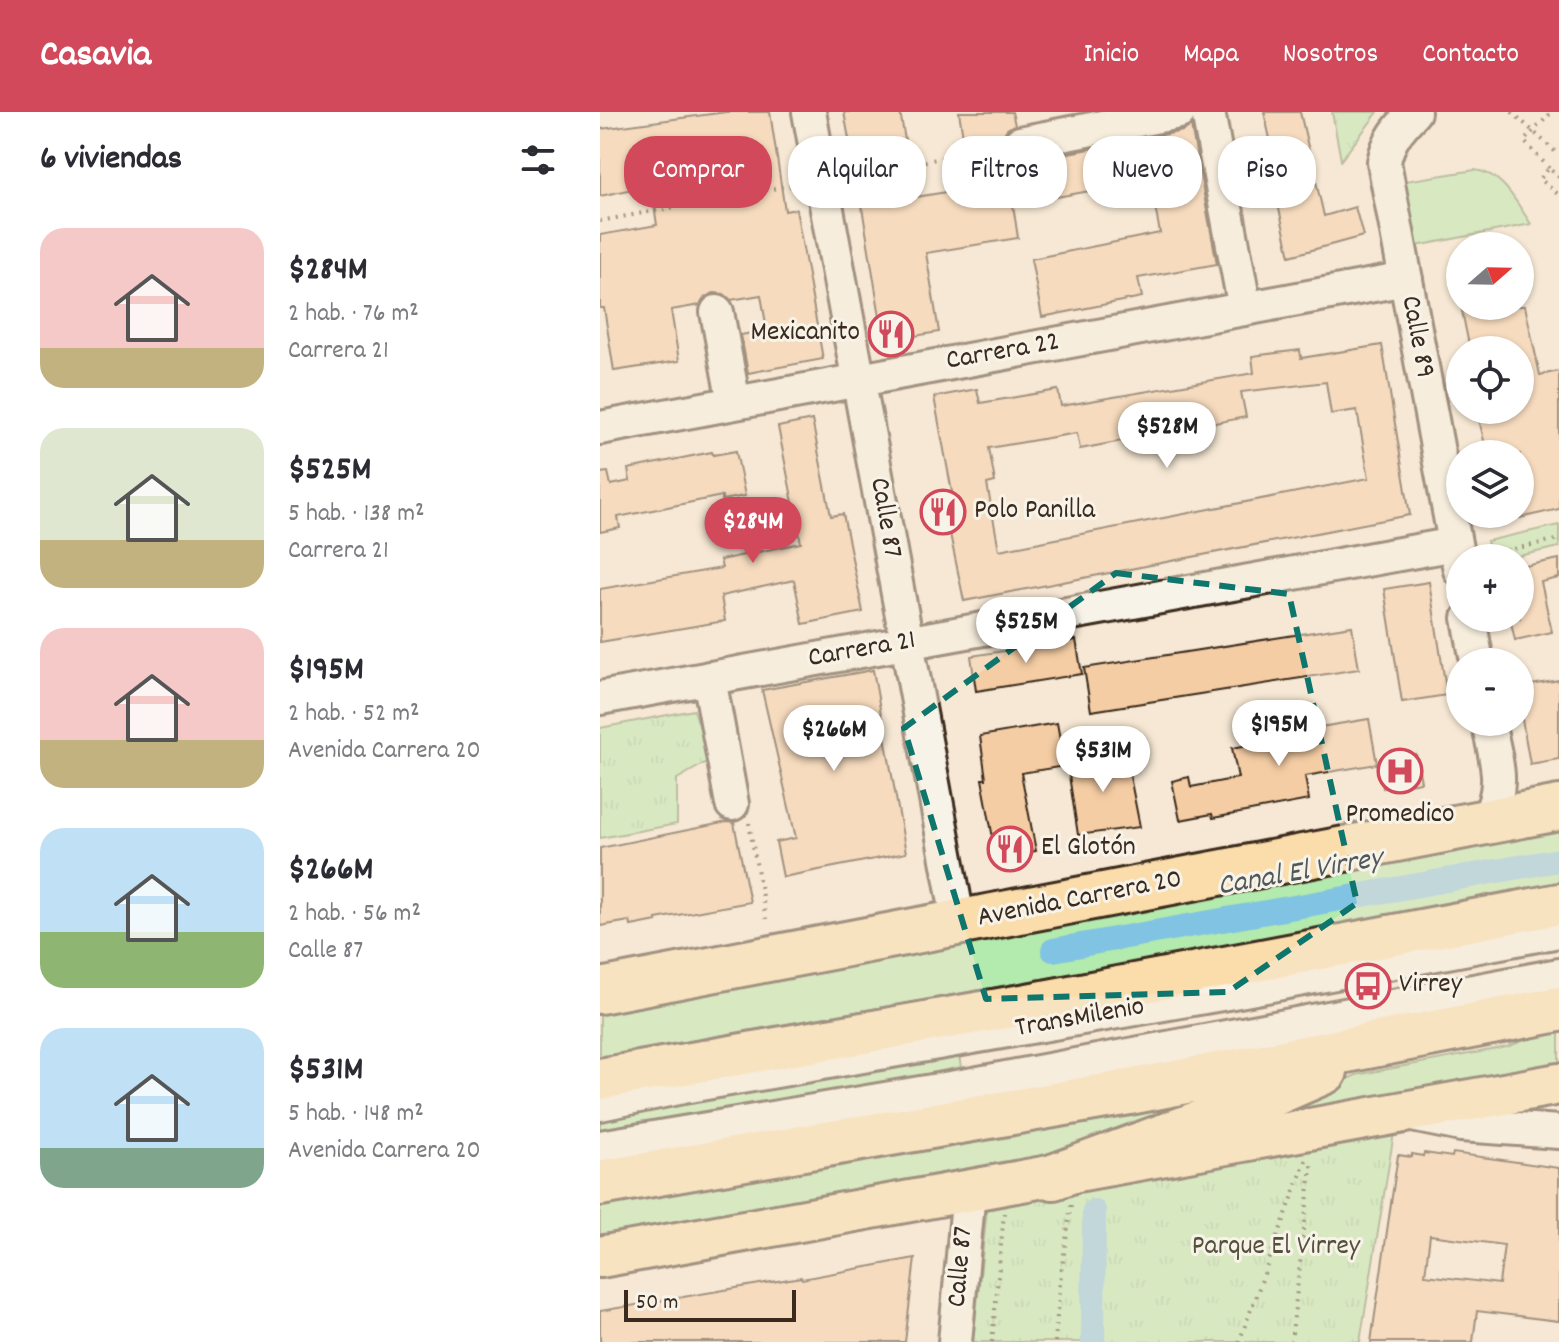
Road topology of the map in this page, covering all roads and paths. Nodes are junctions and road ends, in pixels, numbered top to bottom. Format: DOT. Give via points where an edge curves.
graph roads {
  1 [pos="809,112"];
  2 [pos="1179,112"];
  3 [pos="1208,112"];
  4 [pos="1414,112"];
  5 [pos="1512,112"];
  6 [pos="1552,112"];
  7 [pos="1533,131"];
  8 [pos="1056,136"];
  9 [pos="1559,155"];
  10 [pos="1549,168"];
  11 [pos="1559,177"];
  12 [pos="1559,195"];
  13 [pos="1406,279"];
  14 [pos="1245,309"];
  15 [pos="717,312"];
  16 [pos="858,380"];
  17 [pos="734,403"];
  18 [pos="600,428"];
  19 [pos="1559,539"];
  20 [pos="1460,544"];
  21 [pos="1532,544"];
  22 [pos="1446,560"];
  23 [pos="907,643"];
  24 [pos="709,678"];
  25 [pos="600,698"];
  26 [pos="1491,736"];
  27 [pos="740,807"];
  28 [pos="1559,808"];
  29 [pos="1486,822"];
  30 [pos="1559,904"];
  31 [pos="766,919"];
  32 [pos="959,924"];
  33 [pos="1559,931"];
  34 [pos="1559,975"];
  35 [pos="600,991"];
  36 [pos="1559,1009"];
  37 [pos="1404,1037"];
  38 [pos="600,1079"];
  39 [pos="1559,1084"];
  40 [pos="600,1104"];
  41 [pos="1401,1113"];
  42 [pos="1312,1129"];
  43 [pos="1559,1132"];
  44 [pos="600,1147"];
  45 [pos="1064,1175"];
  46 [pos="600,1183"];
  47 [pos="988,1188"];
  48 [pos="600,1257"];
  49 [pos="955,1342"];
  50 [pos="992,1342"];
  51 [pos="1055,1342"];
  52 [pos="1239,1342"];
  53 [pos="1291,1342"];
  1 -- 16 [label="street, Calle 87"];
  2 -- 8 [label="street"];
  3 -- 14 [label="street"];
  4 -- 13 [label="street, Calle 89" via="1391,138 1384,162"];
  5 -- 7 [label="path"];
  6 -- 7 [label="path"];
  7 -- 9 [label="path"];
  7 -- 10 [label="path" via="1524,141"];
  10 -- 11 [label="path"];
  10 -- 12 [label="path" via="1540,179"];
  13 -- 14 [label="street, Carrera 22"];
  13 -- 20 [label="street, Calle 89"];
  14 -- 16 [label="street, Carrera 22"];
  15 -- 17 [label="street"];
  16 -- 17 [label="street, Carrera 22"];
  16 -- 23 [label="street, Calle 87"];
  17 -- 18 [label="street, Carrera 22"];
  19 -- 21 [label="path"];
  22 -- 23 [label="street, Carrera 21"];
  23 -- 24 [label="street, Carrera 21"];
  23 -- 32 [label="street, Calle 87"];
  24 -- 25 [label="street, Carrera 21"];
  24 -- 27 [label="street"];
  26 -- 29 [label="street" via="1499,793"];
  27 -- 31 [label="path"];
  28 -- 29 [label="highway, Avenida Carrera 20"];
  29 -- 32 [label="highway, Avenida Carrera 20"];
  30 -- 38 [label="main road"];
  32 -- 35 [label="highway, Avenida Carrera 20"];
  33 -- 40 [label="street, TransMilenio"];
  34 -- 44 [label="street, TransMilenio"];
  36 -- 37 [label="highway"];
  37 -- 45 [label="highway" via="1236,1110"];
  37 -- 46 [label="highway" via="1129,1092"];
  39 -- 41 [label="main road"];
  41 -- 42 [label="main road"];
  41 -- 43 [label="street" via="1461,1125"];
  42 -- 45 [label="main road"];
  42 -- 52 [label="path" via="1310,1150"];
  42 -- 53 [label="path"];
  45 -- 47 [label="main road"];
  45 -- 51 [label="path"];
  47 -- 48 [label="main road"];
  47 -- 49 [label="street, Calle 87"];
  47 -- 50 [label="path"];
}
